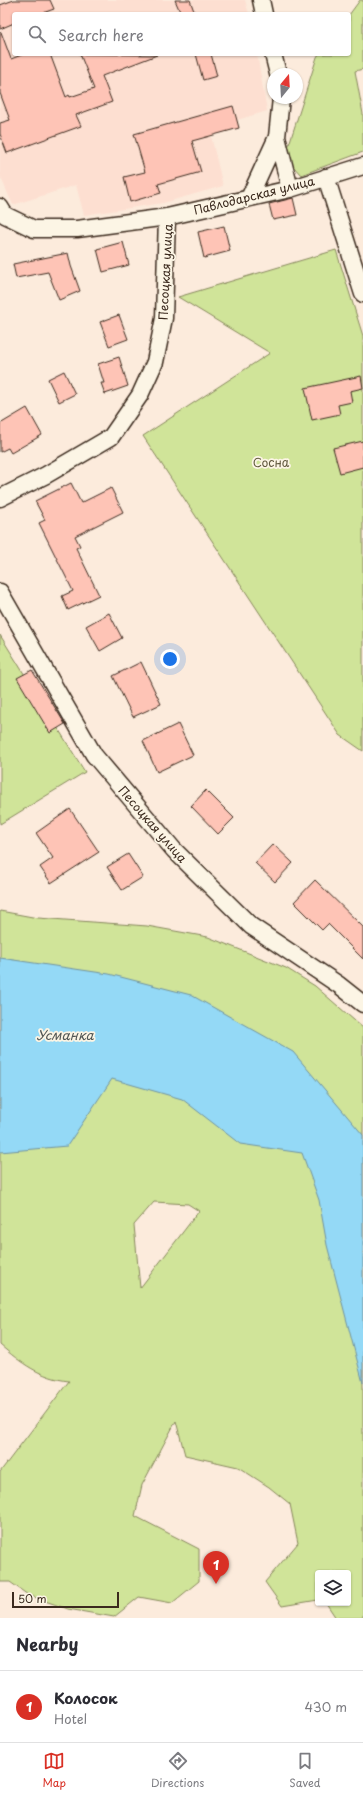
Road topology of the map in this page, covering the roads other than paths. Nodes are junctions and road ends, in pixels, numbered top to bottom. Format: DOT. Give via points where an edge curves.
graph roads {
  1 [pos="261,0"];
  2 [pos="264,12"];
  3 [pos="274,56"];
  4 [pos="276,68"];
  5 [pos="280,104"];
  6 [pos="277,137"];
  7 [pos="363,166"];
  8 [pos="326,177"];
  9 [pos="290,189"];
  10 [pos="249,198"];
  11 [pos="0,206"];
  12 [pos="167,216"];
  13 [pos="146,220"];
  14 [pos="166,241"];
  15 [pos="363,294"];
  16 [pos="0,498"];
  17 [pos="0,592"];
  18 [pos="363,1004"];
  1 -- 2 [label="street"];
  3 -- 4 [label="street"];
  5 -- 6 [label="street"];
  6 -- 9 [label="street"];
  6 -- 10 [label="street"];
  7 -- 8 [label="street, Павлодарская улица"];
  8 -- 9 [label="street, Павлодарская улица"];
  8 -- 15 [label="street"];
  9 -- 10 [label="street, Павлодарская улица"];
  10 -- 12 [label="street, Павлодарская улица"];
  11 -- 13 [label="street, Песоцкая улица" via="4,215 34,229 77,229"];
  12 -- 13 [label="street, Песоцкая улица"];
  12 -- 14 [label="street, Песоцкая улица"];
  13 -- 14 [label="street"];
  14 -- 16 [label="street, Песоцкая улица" via="164,318 155,362 140,395 111,438"];
  17 -- 18 [label="street, Песоцкая улица" via="94,755 174,850 251,926"];
}
